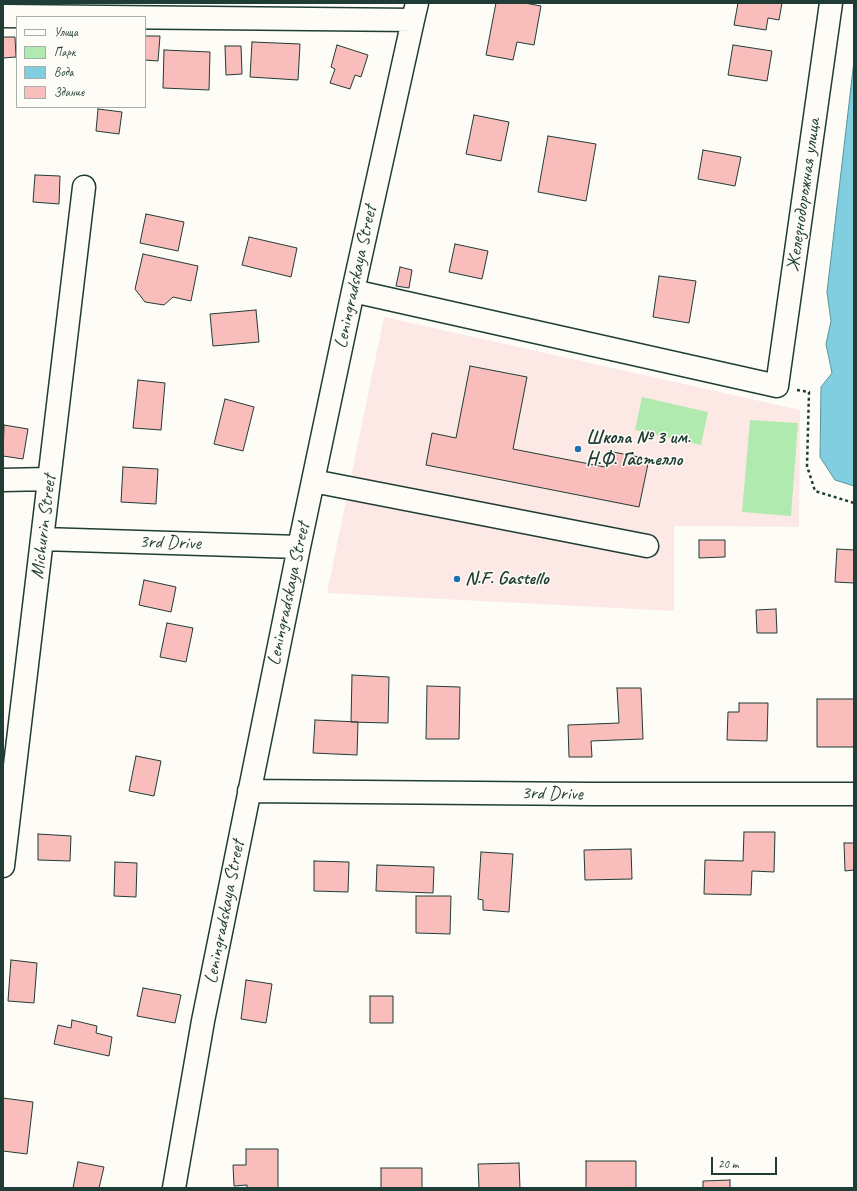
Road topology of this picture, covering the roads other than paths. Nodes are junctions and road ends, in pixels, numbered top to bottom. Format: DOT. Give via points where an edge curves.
graph roads {
  1 [pos="830,3"];
  2 [pos="415,11"];
  3 [pos="3,16"];
  4 [pos="84,187"];
  5 [pos="353,291"];
  6 [pos="49,479"];
  7 [pos="3,480"];
  8 [pos="313,481"];
  9 [pos="42,539"];
  10 [pos="647,546"];
  11 [pos="299,547"];
  12 [pos="249,791"];
  13 [pos="854,794"];
  14 [pos="3,866"];
  15 [pos="174,1188"];
  1 -- 5 [label="street, Железнодорожная улица" via="777,386"];
  2 -- 3 [label="street"];
  2 -- 5 [label="street, Leningradskaya Street"];
  4 -- 6 [label="street, Michurin Street"];
  5 -- 8 [label="street, Leningradskaya Street"];
  6 -- 7 [label="street"];
  6 -- 9 [label="street, Michurin Street"];
  8 -- 10 [label="street"];
  8 -- 11 [label="street, Leningradskaya Street"];
  9 -- 11 [label="street, 3rd Drive"];
  9 -- 14 [label="street, Michurin Street"];
  11 -- 12 [label="street, Leningradskaya Street"];
  12 -- 13 [label="street, 3rd Drive"];
  12 -- 15 [label="street, Leningradskaya Street" via="203,1021"];
}
